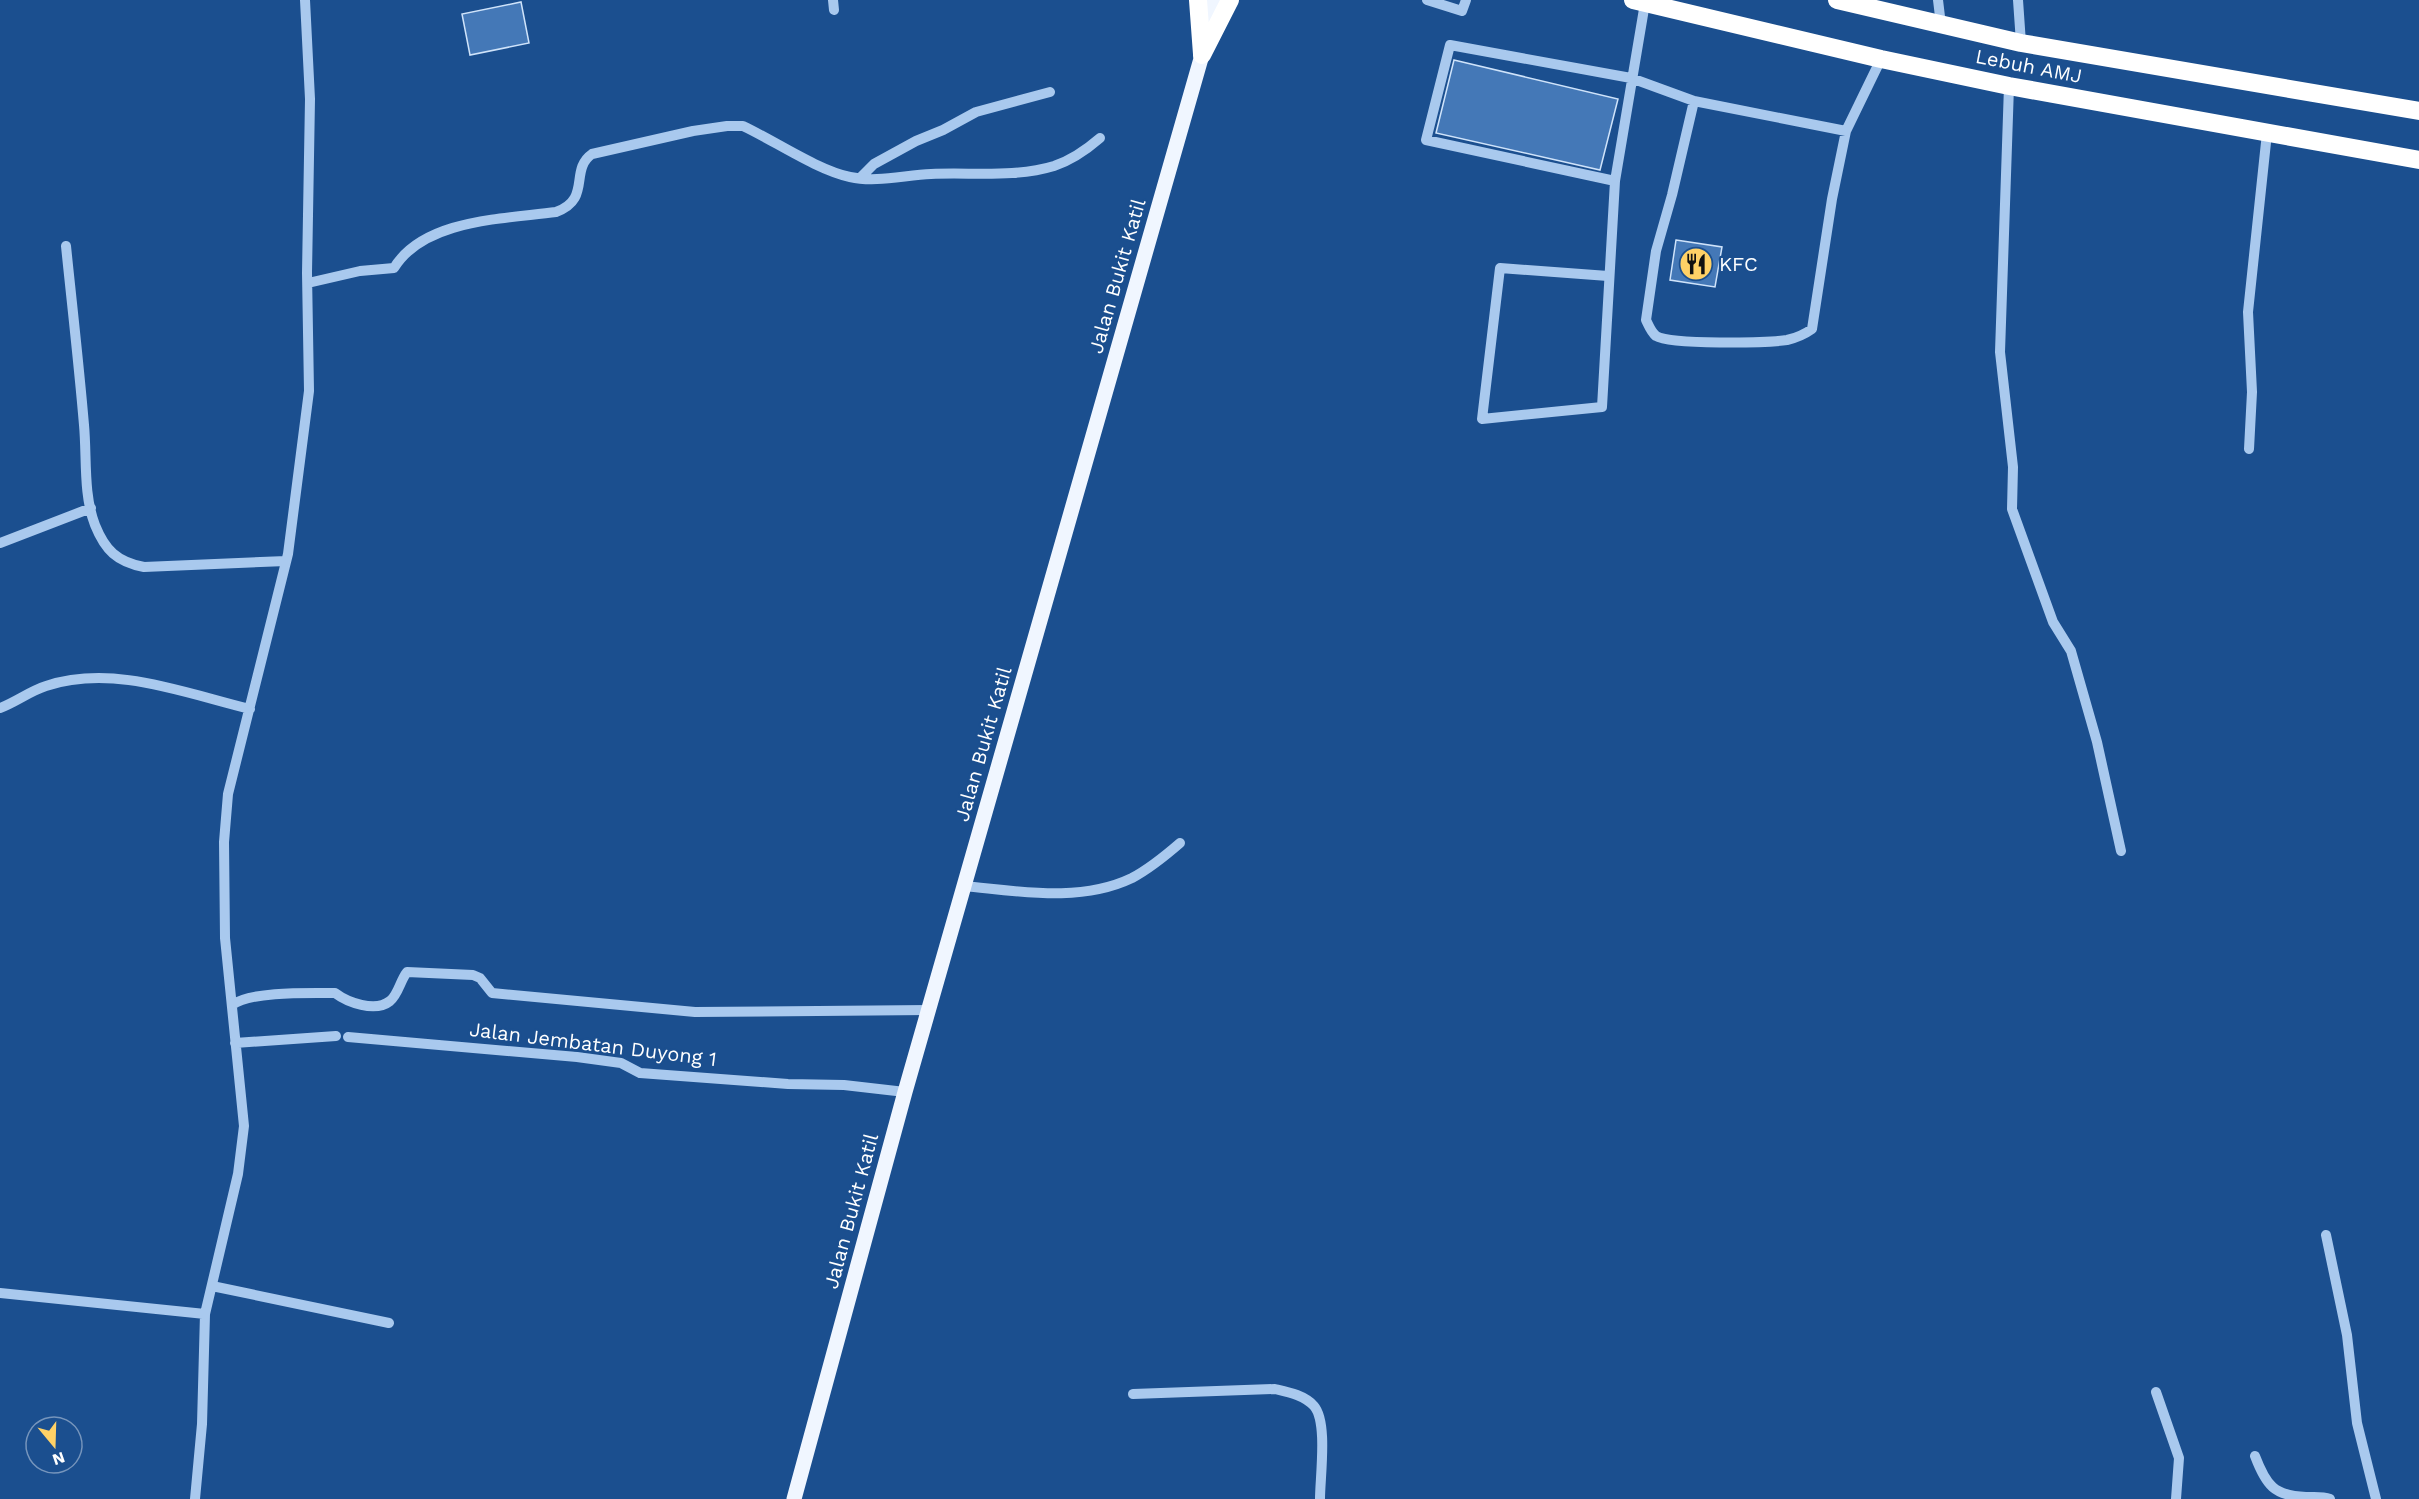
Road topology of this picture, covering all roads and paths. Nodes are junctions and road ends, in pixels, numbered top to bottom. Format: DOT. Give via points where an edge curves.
graph roads {
  1 [pos="305,0"];
  2 [pos="1198,0"];
  3 [pos="1214,0"];
  4 [pos="1230,0"];
  5 [pos="1427,0"];
  6 [pos="1466,0"];
  7 [pos="1837,0"];
  8 [pos="1938,0"];
  9 [pos="2018,0"];
  10 [pos="1639,1"];
  11 [pos="1941,25"];
  12 [pos="2021,43"];
  13 [pos="1202,55"];
  14 [pos="1881,59"];
  15 [pos="1631,78"];
  16 [pos="2009,86"];
  17 [pos="1050,92"];
  18 [pos="1694,102"];
  19 [pos="2419,111"];
  20 [pos="1846,131"];
  21 [pos="2267,133"];
  22 [pos="1100,138"];
  23 [pos="2419,160"];
  24 [pos="860,178"];
  25 [pos="1615,181"];
  26 [pos="66,246"];
  27 [pos="1608,276"];
  28 [pos="308,283"];
  29 [pos="2249,449"];
  30 [pos="91,507"];
  31 [pos="0,543"];
  32 [pos="286,561"];
  33 [pos="0,708"];
  34 [pos="250,709"];
  35 [pos="1180,843"];
  36 [pos="2121,851"];
  37 [pos="964,886"];
  38 [pos="232,1005"];
  39 [pos="929,1010"];
  40 [pos="336,1036"];
  41 [pos="348,1037"];
  42 [pos="235,1043"];
  43 [pos="905,1092"];
  44 [pos="2326,1235"];
  45 [pos="212,1286"];
  46 [pos="0,1293"];
  47 [pos="205,1314"];
  48 [pos="389,1323"];
  49 [pos="2156,1392"];
  50 [pos="1133,1394"];
  51 [pos="2255,1456"];
  52 [pos="195,1499"];
  53 [pos="794,1499"];
  54 [pos="1320,1499"];
  55 [pos="2176,1499"];
  56 [pos="2330,1499"];
  57 [pos="2376,1499"];
  1 -- 28 [label="street" via="310,99"];
  2 -- 13 [label="highway"];
  3 -- 13 [label="main road, Jalan Bukit Katil"];
  4 -- 13 [label="highway"];
  5 -- 6 [label="street" via="1462,11"];
  7 -- 11 [label="highway, Lebuh AMJ"];
  8 -- 11 [label="street"];
  9 -- 12 [label="street"];
  10 -- 14 [label="highway, Lebuh AMJ"];
  10 -- 15 [label="street"];
  11 -- 12 [label="highway, Lebuh AMJ"];
  12 -- 19 [label="highway, Lebuh AMJ"];
  13 -- 37 [label="main road, Jalan Bukit Katil"];
  14 -- 16 [label="highway, Lebuh AMJ"];
  14 -- 20 [label="street"];
  15 -- 18 [label="street"];
  15 -- 25 [label="street"];
  15 -- 25 [label="street" via="1450,45 1426,140"];
  16 -- 21 [label="highway, Lebuh AMJ"];
  16 -- 36 [label="street" via="2000,352 2013,467 2012,509 2053,622 2071,651 2097,742"];
  17 -- 24 [label="street" via="976,112 874,164"];
  18 -- 20 [label="street"];
  18 -- 20 [label="street" via="1656,250 1646,320 1658,337 1757,343 1789,340 1812,329"];
  21 -- 23 [label="highway, Lebuh AMJ"];
  21 -- 29 [label="street" via="2248,312 2252,392"];
  22 -- 24 [label="street" via="1079,156 1015,173"];
  24 -- 28 [label="street" via="832,172 743,126 693,131 592,154 585,159 577,196 556,212 457,226 401,255 393,268"];
  25 -- 27 [label="street"];
  26 -- 30 [label="street"];
  27 -- 27 [label="street" via="1602,406 1482,419 1500,268"];
  28 -- 32 [label="street" via="309,391"];
  30 -- 31 [label="street"];
  30 -- 32 [label="street" via="107,545 115,557 128,564 144,567"];
  32 -- 34 [label="street"];
  33 -- 34 [label="street" via="44,686 82,677 130,679"];
  34 -- 38 [label="street" via="228,794 224,842 225,938"];
  35 -- 37 [label="street" via="1131,878 1104,887 1041,894"];
  37 -- 39 [label="main road, Jalan Bukit Katil"];
  38 -- 39 [label="street" via="240,998 262,995 335,993 344,1001 382,1006 391,1000 407,972 473,975 492,993 694,1012"];
  38 -- 42 [label="street"];
  39 -- 43 [label="main road, Jalan Bukit Katil"];
  40 -- 42 [label="street"];
  41 -- 43 [label="street, Jalan Jembatan Duyong 1" via="577,1057 621,1063 640,1073"];
  42 -- 45 [label="street" via="244,1126 238,1174"];
  43 -- 53 [label="main road, Jalan Bukit Katil"];
  44 -- 57 [label="street" via="2347,1335 2357,1424"];
  45 -- 47 [label="street"];
  45 -- 48 [label="street"];
  46 -- 47 [label="street"];
  47 -- 52 [label="street"];
  49 -- 55 [label="street" via="2179,1458"];
  50 -- 54 [label="street" via="1275,1389 1309,1401 1321,1421"];
  51 -- 56 [label="street" via="2266,1482 2277,1492"];
}
